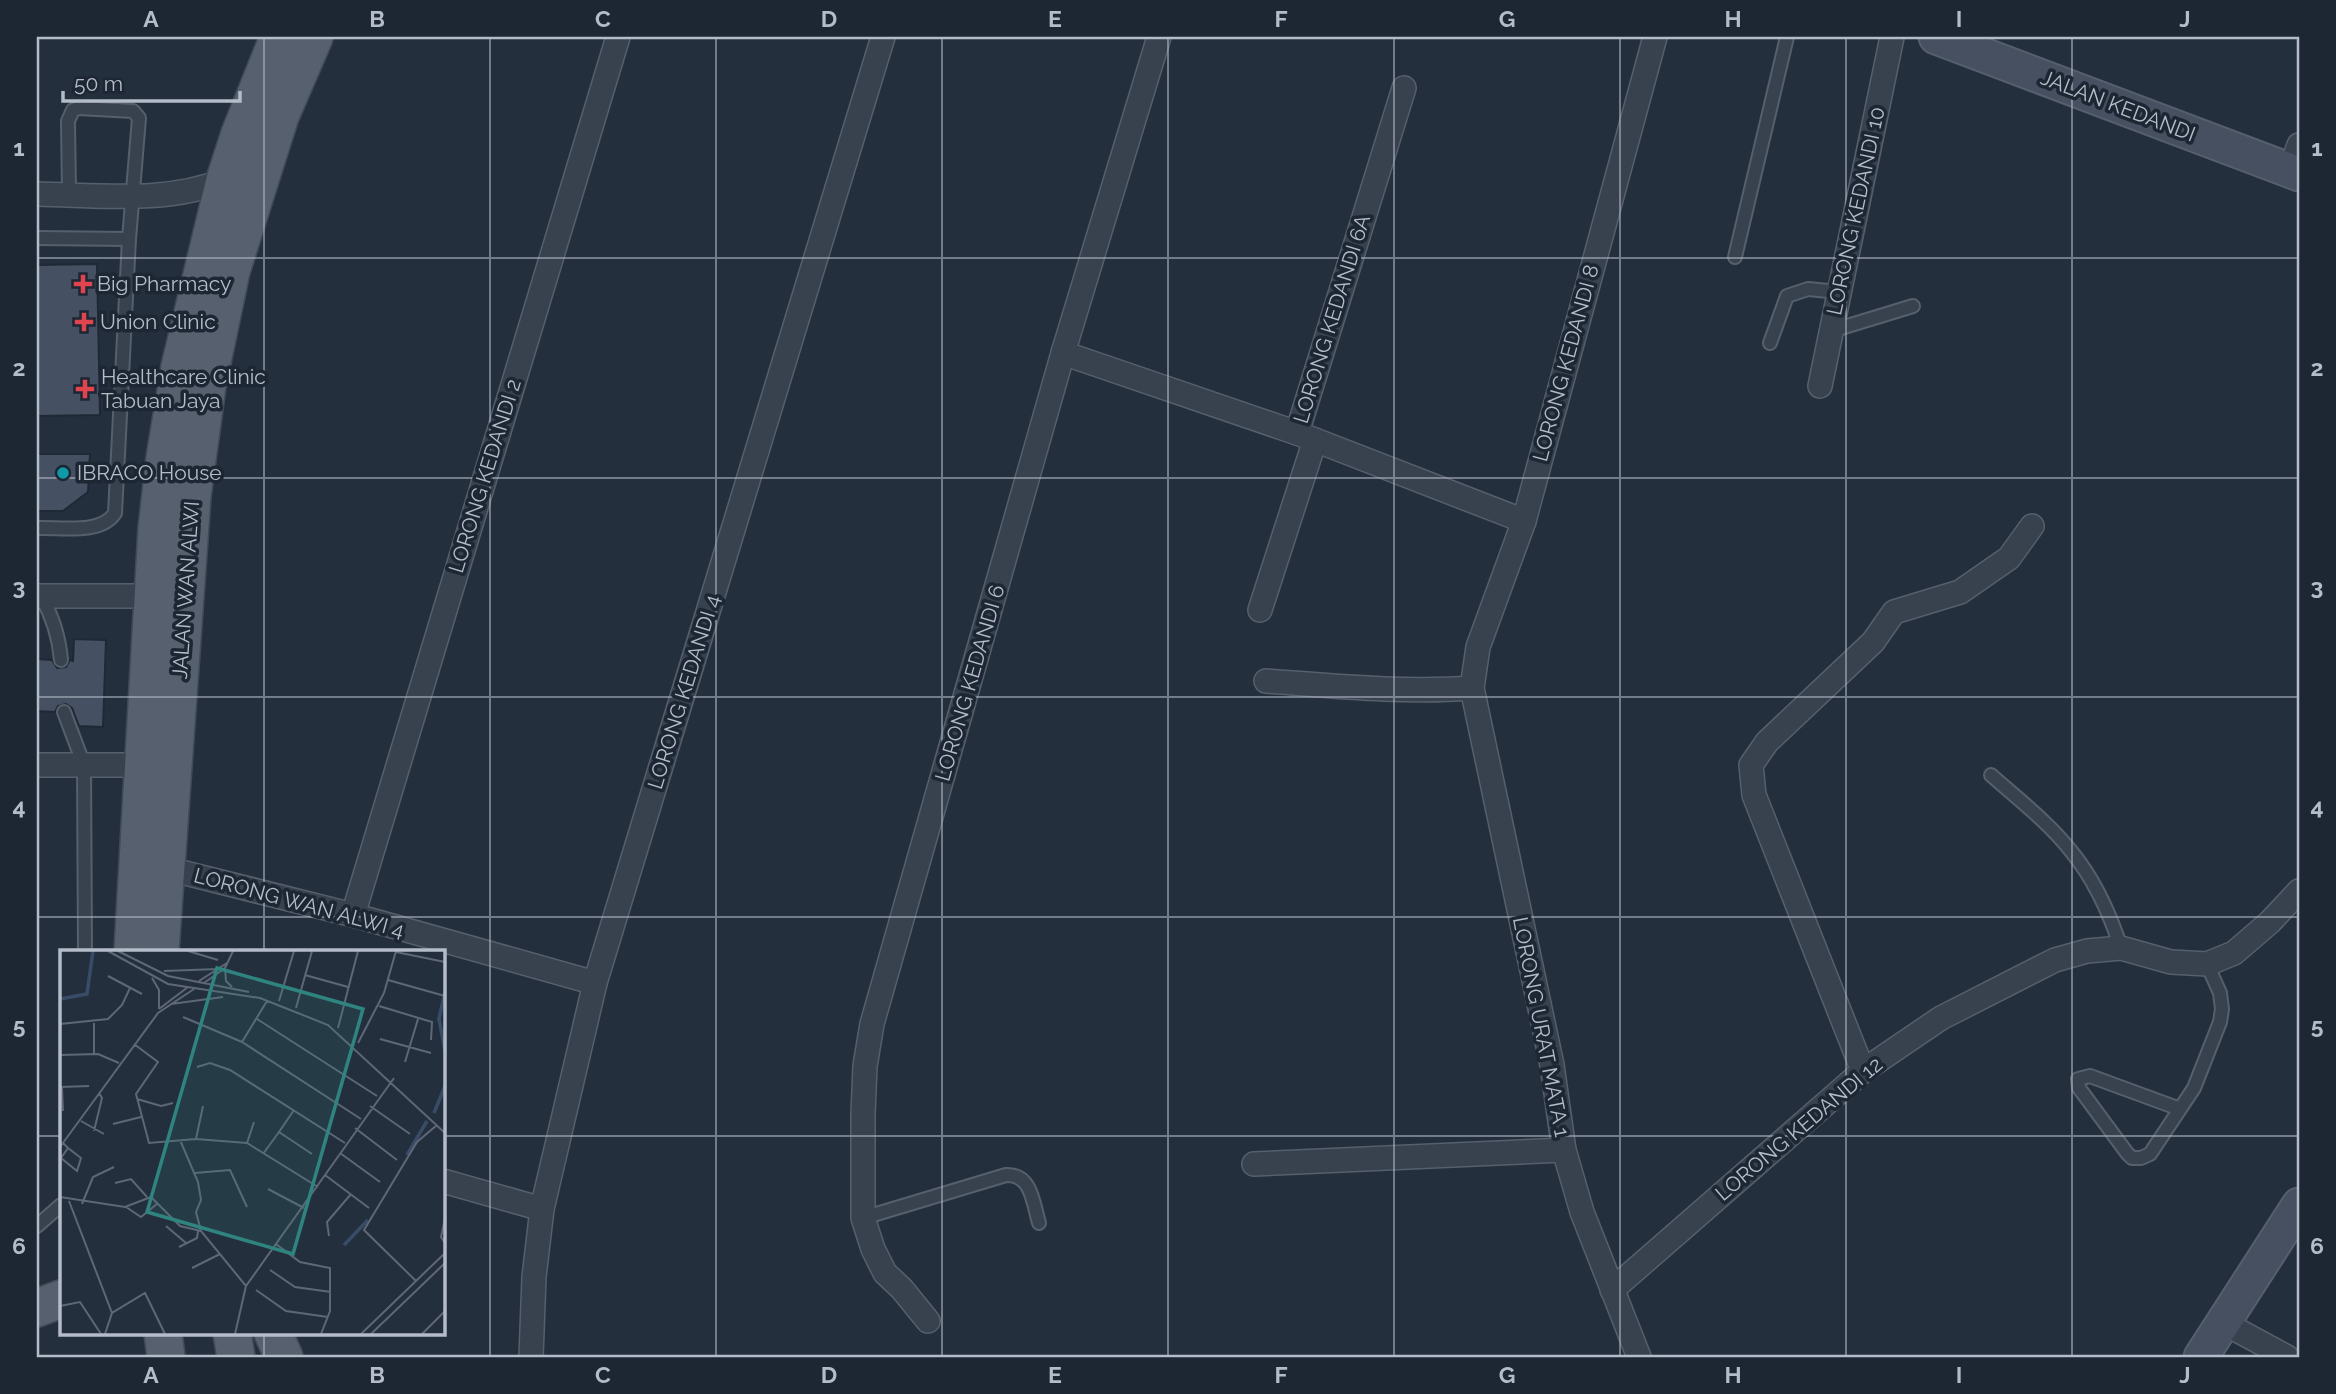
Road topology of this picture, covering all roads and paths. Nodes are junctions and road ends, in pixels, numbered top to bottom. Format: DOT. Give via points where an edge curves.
graph roads {
  1 [pos="279,37"];
  2 [pos="314,37"];
  3 [pos="618,37"];
  4 [pos="884,37"];
  5 [pos="1159,37"];
  6 [pos="1655,37"];
  7 [pos="1787,37"];
  8 [pos="1892,37"];
  9 [pos="1936,37"];
  10 [pos="1404,88"];
  11 [pos="2296,163"];
  12 [pos="225,180"];
  13 [pos="37,194"];
  14 [pos="69,194"];
  15 [pos="132,196"];
  16 [pos="37,238"];
  17 [pos="129,239"];
  18 [pos="1735,257"];
  19 [pos="1839,292"];
  20 [pos="1913,306"];
  21 [pos="1831,331"];
  22 [pos="1770,343"];
  23 [pos="1063,353"];
  24 [pos="1820,386"];
  25 [pos="1306,437"];
  26 [pos="1524,522"];
  27 [pos="2032,526"];
  28 [pos="37,528"];
  29 [pos="39,596"];
  30 [pos="153,596"];
  31 [pos="1260,610"];
  32 [pos="61,660"];
  33 [pos="1266,681"];
  34 [pos="1472,688"];
  35 [pos="64,712"];
  36 [pos="37,765"];
  37 [pos="84,765"];
  38 [pos="142,765"];
  39 [pos="1991,775"];
  40 [pos="164,868"];
  41 [pos="2299,891"];
  42 [pos="353,915"];
  43 [pos="2121,948"];
  44 [pos="85,950"];
  45 [pos="132,950"];
  46 [pos="160,950"];
  47 [pos="2207,964"];
  48 [pos="595,983"];
  49 [pos="1863,1071"];
  50 [pos="2180,1109"];
  51 [pos="1564,1150"];
  52 [pos="1254,1164"];
  53 [pos="444,1181"];
  54 [pos="2299,1205"];
  55 [pos="60,1206"];
  56 [pos="542,1209"];
  57 [pos="863,1217"];
  58 [pos="1040,1223"];
  59 [pos="37,1226"];
  60 [pos="1612,1290"];
  61 [pos="60,1299"];
  62 [pos="37,1308"];
  63 [pos="928,1321"];
  64 [pos="2224,1323"];
  65 [pos="163,1334"];
  66 [pos="232,1334"];
  67 [pos="273,1334"];
  68 [pos="166,1357"];
  69 [pos="236,1357"];
  70 [pos="284,1357"];
  71 [pos="531,1357"];
  72 [pos="1639,1357"];
  73 [pos="2202,1357"];
  74 [pos="2287,1357"];
  1 -- 12 [label="main road, JALAN WAN ALWI"];
  2 -- 40 [label="main road, JALAN WAN ALWI" via="280,116 238,247 207,386 192,496"];
  3 -- 42 [label="street, LORONG KEDANDI 2"];
  4 -- 48 [label="street, LORONG KEDANDI 4"];
  5 -- 23 [label="street, LORONG KEDANDI 6"];
  6 -- 26 [label="street, LORONG KEDANDI 8"];
  7 -- 18 [label="lane"];
  8 -- 19 [label="street, LORONG KEDANDI 10"];
  9 -- 11 [label="street, JALAN KEDANDI"];
  10 -- 25 [label="street, LORONG KEDANDI 6A"];
  12 -- 15 [label="street" via="173,195"];
  12 -- 30 [label="main road, JALAN WAN ALWI" via="180,367 163,470"];
  13 -- 14 [label="street"];
  14 -- 15 [label="street"];
  14 -- 15 [label="lane" via="68,121 79,108 133,111 139,118"];
  15 -- 17 [label="lane"];
  16 -- 17 [label="lane"];
  17 -- 28 [label="lane" via="116,513 100,526"];
  19 -- 21 [label="street, LORONG KEDANDI 10"];
  19 -- 22 [label="lane" via="1808,289 1787,296"];
  20 -- 21 [label="lane"];
  21 -- 24 [label="street, LORONG KEDANDI 10"];
  23 -- 25 [label="street, LORONG KEDANDI 6A"];
  23 -- 57 [label="street, LORONG KEDANDI 6" via="872,1024 865,1066"];
  25 -- 26 [label="street"];
  25 -- 31 [label="street"];
  26 -- 34 [label="street, LORONG KEDANDI 8" via="1478,647"];
  27 -- 49 [label="street" via="2008,558 1961,592 1894,612 1873,642 1767,743 1751,765 1754,795"];
  29 -- 30 [label="street"];
  29 -- 32 [label="lane" via="51,614"];
  30 -- 38 [label="main road, JALAN WAN ALWI"];
  33 -- 34 [label="street" via="1393,690"];
  34 -- 51 [label="street, LORONG URAT MATA 1" via="1552,1065"];
  35 -- 37 [label="lane"];
  36 -- 37 [label="street"];
  37 -- 38 [label="street"];
  37 -- 44 [label="lane"];
  38 -- 45 [label="main road, JALAN WAN ALWI"];
  39 -- 43 [label="lane" via="2072,851 2109,913"];
  40 -- 42 [label="street, LORONG WAN ALWI 4"];
  40 -- 46 [label="main road, JALAN WAN ALWI"];
  41 -- 47 [label="street, LORONG KEDANDI 12" via="2234,953"];
  42 -- 48 [label="street, LORONG WAN ALWI 4"];
  43 -- 47 [label="street, LORONG KEDANDI 12" via="2171,962"];
  43 -- 49 [label="street, LORONG KEDANDI 12" via="2055,960 1941,1018"];
  47 -- 50 [label="lane" via="2220,993 2220,1022 2194,1088"];
  48 -- 56 [label="street, LORONG KEDANDI 4"];
  49 -- 60 [label="street, LORONG KEDANDI 12"];
  50 -- 50 [label="lane" via="2150,1154 2132,1158 2079,1088 2078,1079 2090,1076"];
  51 -- 52 [label="street"];
  51 -- 60 [label="street, LORONG URAT MATA 1"];
  53 -- 56 [label="street"];
  54 -- 64 [label="street"];
  55 -- 59 [label="lane"];
  56 -- 71 [label="street, LORONG KEDANDI 4"];
  57 -- 58 [label="lane" via="1014,1175 1026,1182"];
  57 -- 63 [label="street, LORONG KEDANDI 6" via="885,1273"];
  60 -- 72 [label="street, LORONG URAT MATA 1"];
  61 -- 62 [label="main road"];
  64 -- 73 [label="street"];
  64 -- 74 [label="street"];
  65 -- 68 [label="main road"];
  66 -- 69 [label="main road"];
  67 -- 70 [label="main road"];
}
